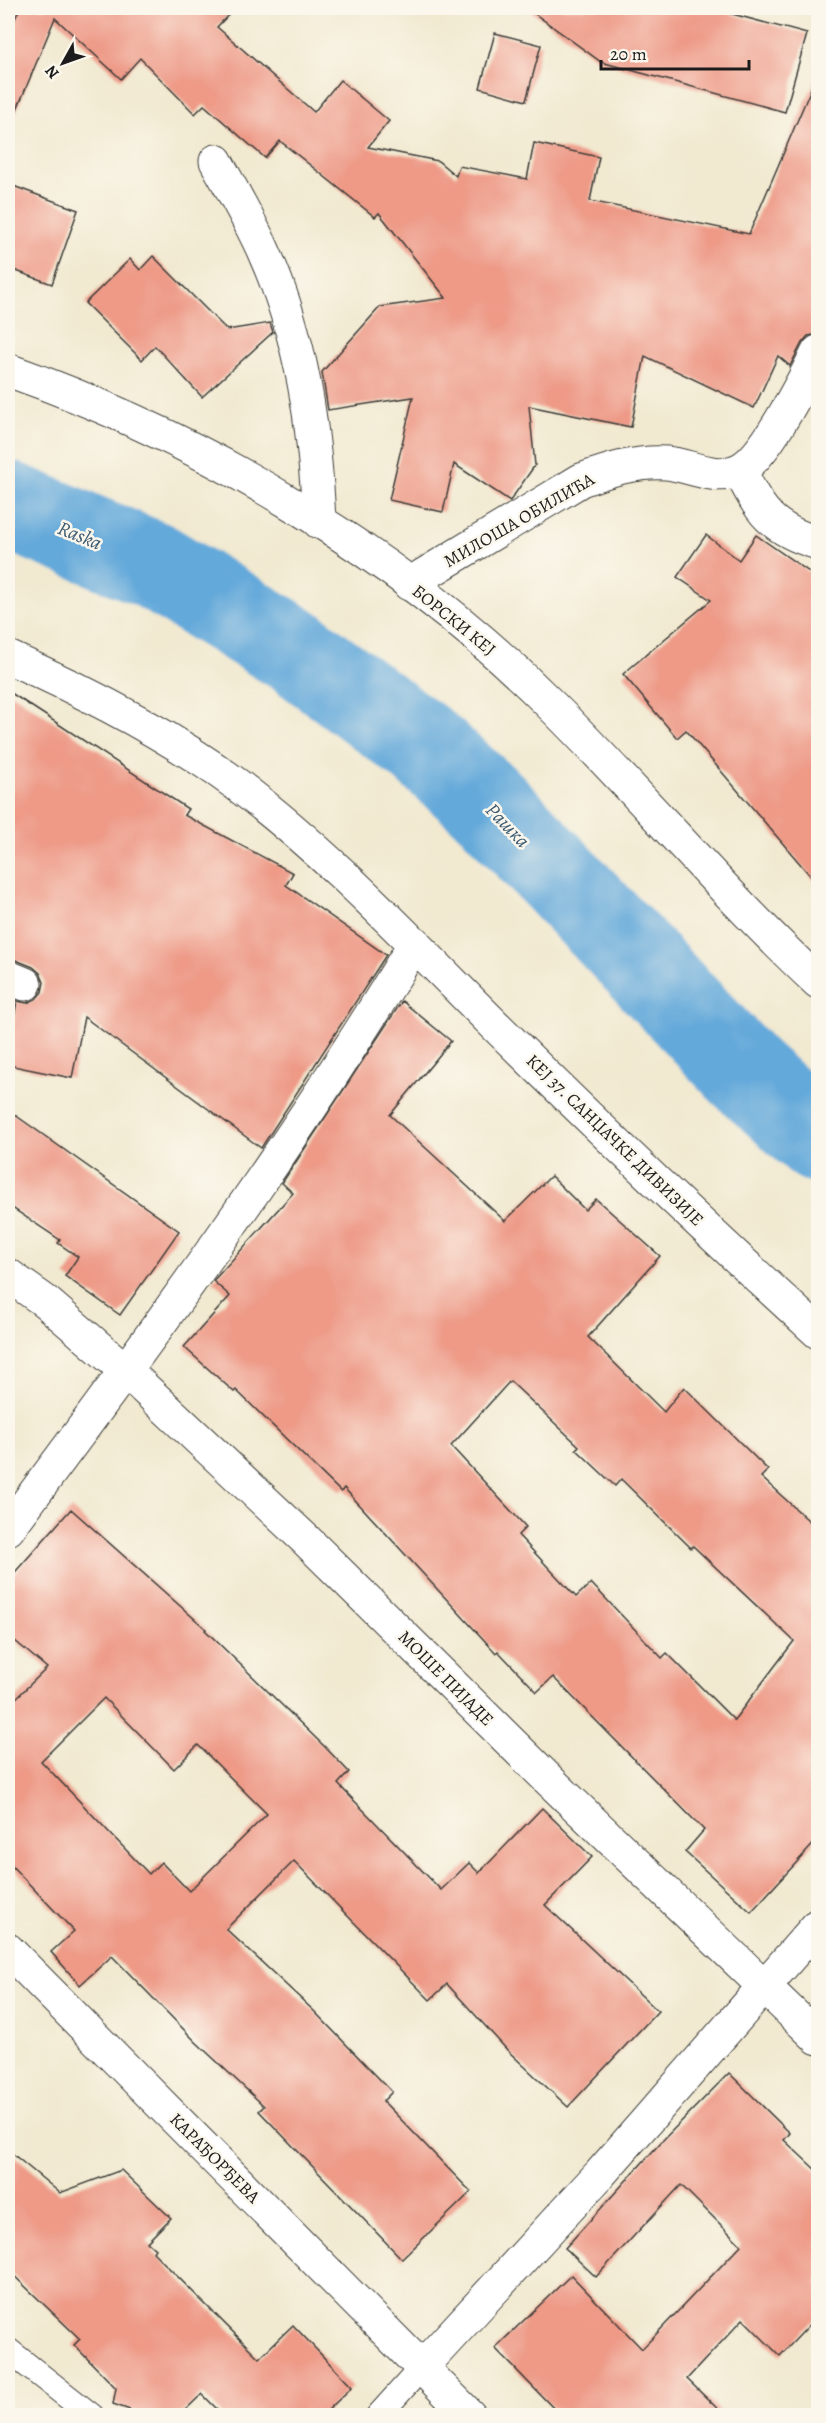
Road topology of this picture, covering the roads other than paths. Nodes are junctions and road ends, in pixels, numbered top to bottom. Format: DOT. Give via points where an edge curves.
graph roads {
  1 [pos="216,161"];
  2 [pos="819,351"];
  3 [pos="8,370"];
  4 [pos="740,470"];
  5 [pos="319,522"];
  6 [pos="819,543"];
  7 [pos="409,584"];
  8 [pos="8,657"];
  9 [pos="415,943"];
  10 [pos="819,982"];
  11 [pos="8,1275"];
  12 [pos="819,1332"];
  13 [pos="126,1371"];
  14 [pos="8,1529"];
  15 [pos="819,1925"];
  16 [pos="8,1950"];
  17 [pos="765,1985"];
  18 [pos="819,2038"];
  19 [pos="8,2350"];
  20 [pos="423,2366"];
  21 [pos="92,2415"];
  22 [pos="378,2415"];
  23 [pos="471,2415"];
  1 -- 5 [label="street" via="263,250 285,307 300,363 316,453"];
  2 -- 4 [label="street" via="780,422"];
  3 -- 5 [label="street, БОРСКИ КЕЈ" via="199,450"];
  4 -- 6 [label="street" via="765,516 782,529"];
  4 -- 7 [label="street, МИЛОША ОБИЛИЋА" via="718,474 668,463 610,470 572,485"];
  5 -- 7 [label="street, БОРСКИ КЕЈ"];
  7 -- 10 [label="street, БОРСКИ КЕЈ" via="552,705"];
  8 -- 9 [label="street, КЕЈ 37. САНЏАЧКЕ ДИВИЗИЈЕ" via="163,738 234,783 342,874"];
  9 -- 12 [label="street, КЕЈ 37. САНЏАЧКЕ ДИВИЗИЈЕ" via="594,1122"];
  9 -- 13 [label="street" via="361,1033 273,1165"];
  11 -- 13 [label="street, МОШЕ ПИЈАДЕ" via="46,1302"];
  13 -- 14 [label="street"];
  13 -- 17 [label="street, МОШЕ ПИЈАДЕ"];
  15 -- 17 [label="street"];
  16 -- 20 [label="street, КАРАЂОРЂЕВА"];
  17 -- 18 [label="street, МОШЕ ПИЈАДЕ"];
  17 -- 20 [label="street" via="600,2174"];
  19 -- 21 [label="lane"];
  20 -- 22 [label="lane"];
  20 -- 23 [label="street, КАРАЂОРЂЕВА"];
}
